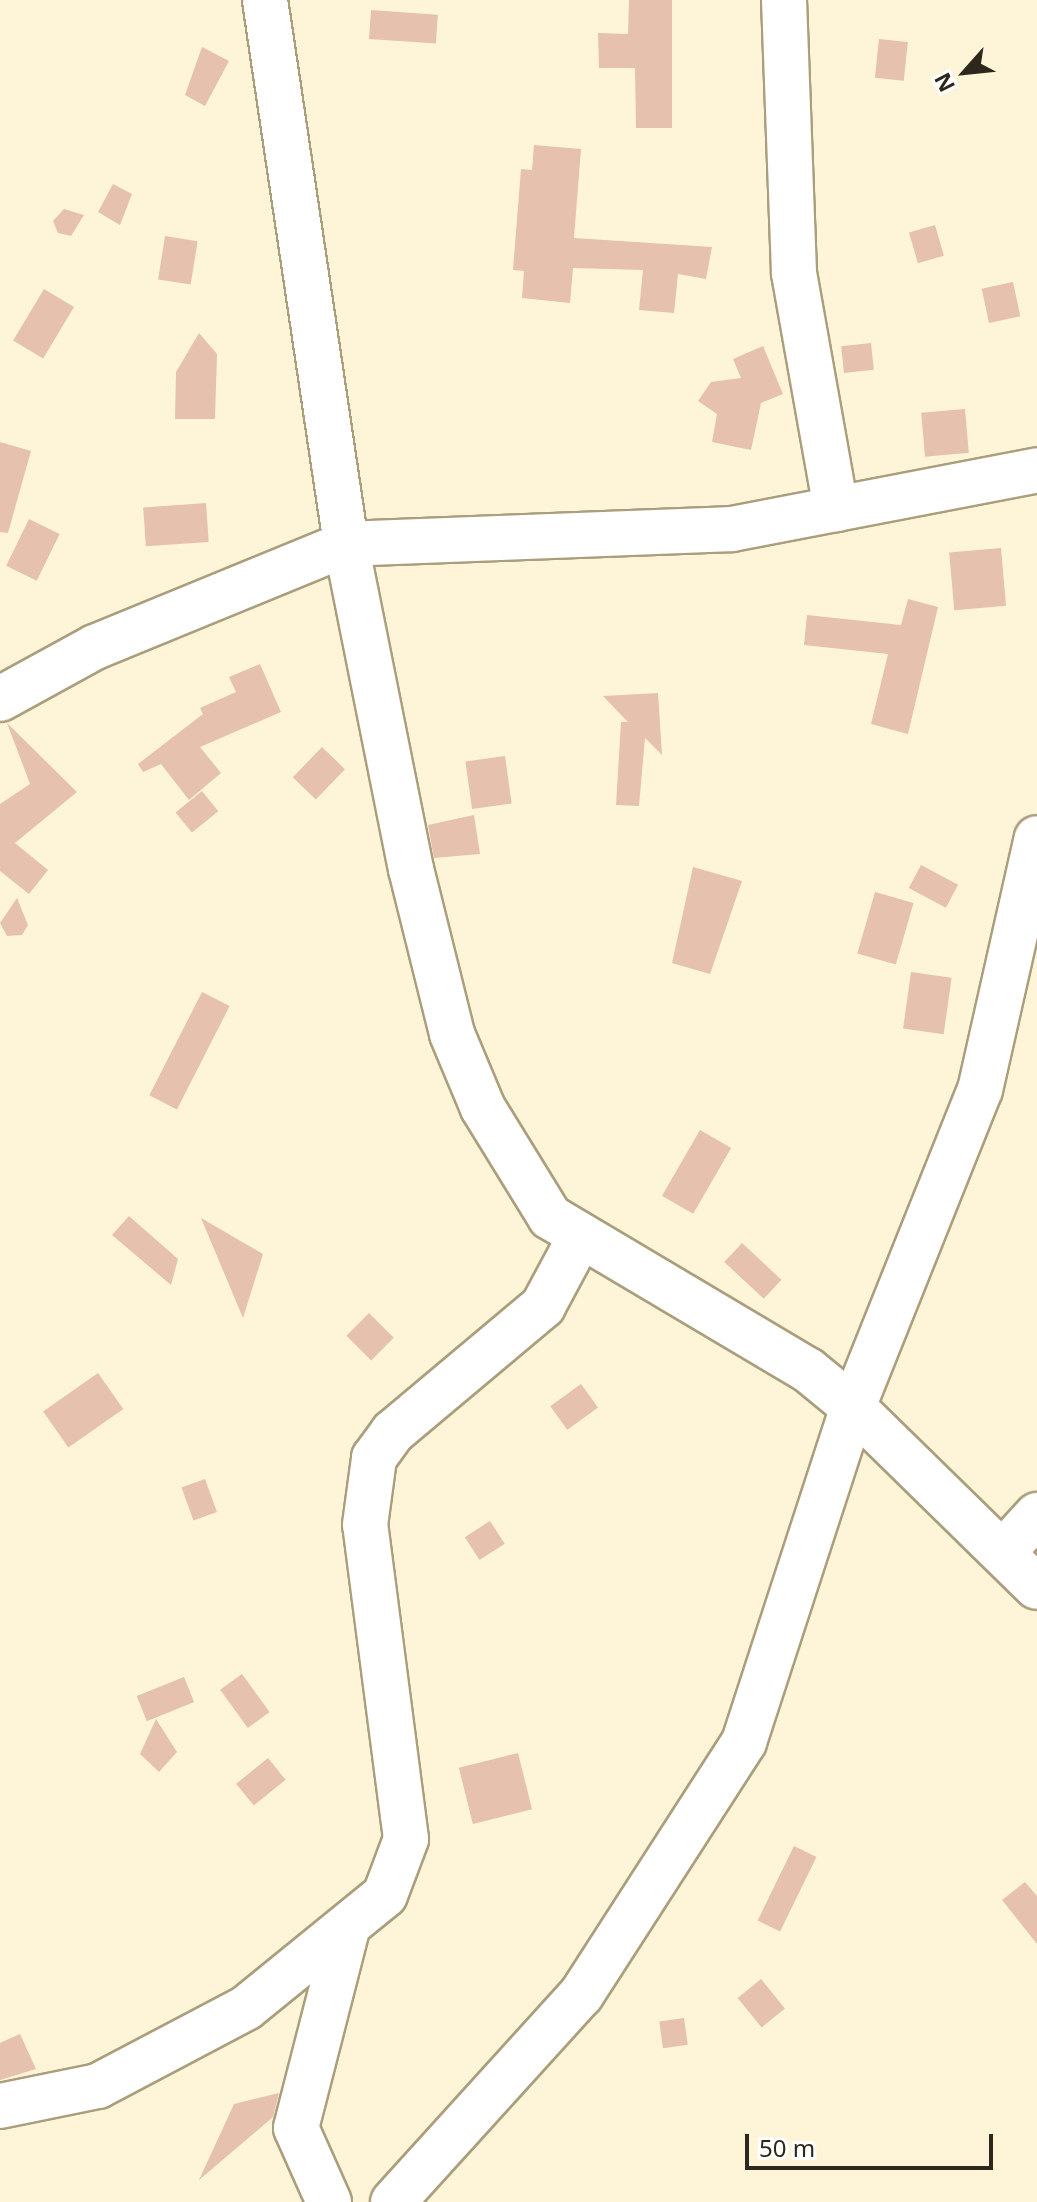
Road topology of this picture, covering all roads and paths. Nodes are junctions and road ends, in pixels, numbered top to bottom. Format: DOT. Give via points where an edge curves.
graph roads {
  1 [pos="265,0"];
  2 [pos="784,0"];
  3 [pos="1037,470"];
  4 [pos="836,509"];
  5 [pos="346,544"];
  6 [pos="0,699"];
  7 [pos="1037,838"];
  8 [pos="579,1239"];
  9 [pos="853,1407"];
  10 [pos="1037,1515"];
  11 [pos="1004,1551"];
  12 [pos="1037,1587"];
  13 [pos="346,1933"];
  14 [pos="0,2106"];
  15 [pos="329,2202"];
  16 [pos="393,2202"];
  1 -- 5 [label="street"];
  2 -- 4 [label="street" via="794,273"];
  3 -- 4 [label="street"];
  4 -- 5 [label="street" via="732,529"];
  5 -- 6 [label="street" via="95,647"];
  5 -- 8 [label="street" via="377,715 452,1034 527,1185 550,1217"];
  7 -- 9 [label="street" via="980,1090"];
  8 -- 9 [label="street" via="808,1370"];
  8 -- 13 [label="street" via="543,1306 393,1432 374,1458 365,1525 406,1839 385,1895"];
  9 -- 11 [label="street"];
  9 -- 16 [label="street" via="744,1742 581,1995"];
  10 -- 11 [label="street"];
  11 -- 12 [label="street"];
  13 -- 14 [label="street" via="246,2008 98,2086"];
  13 -- 15 [label="street" via="296,2128"];
}
